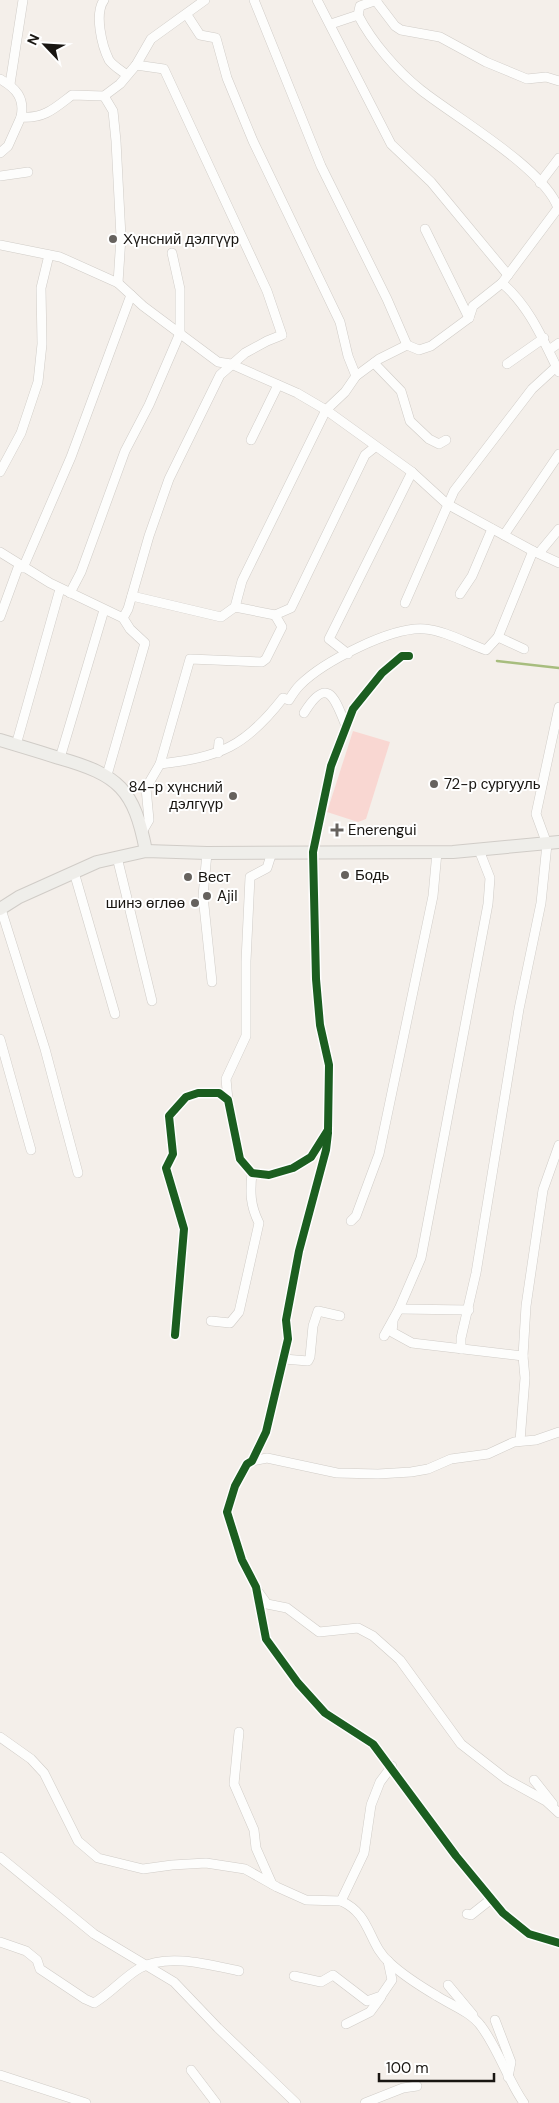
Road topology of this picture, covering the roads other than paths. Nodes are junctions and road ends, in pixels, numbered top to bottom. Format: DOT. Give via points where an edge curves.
graph roads {
  1 [pos="23,0"];
  2 [pos="104,0"];
  3 [pos="205,0"];
  4 [pos="254,0"];
  5 [pos="317,0"];
  6 [pos="376,0"];
  7 [pos="186,15"];
  8 [pos="358,15"];
  9 [pos="331,24"];
  10 [pos="136,65"];
  11 [pos="127,75"];
  12 [pos="0,79"];
  13 [pos="559,81"];
  14 [pos="10,84"];
  15 [pos="104,96"];
  16 [pos="22,117"];
  17 [pos="0,153"];
  18 [pos="559,158"];
  19 [pos="28,172"];
  20 [pos="0,176"];
  21 [pos="540,183"];
  22 [pos="425,229"];
  23 [pos="0,245"];
  24 [pos="172,253"];
  25 [pos="49,255"];
  26 [pos="508,275"];
  27 [pos="118,283"];
  28 [pos="502,283"];
  29 [pos="131,295"];
  30 [pos="469,318"];
  31 [pos="180,333"];
  32 [pos="544,338"];
  33 [pos="559,342"];
  34 [pos="407,345"];
  35 [pos="549,350"];
  36 [pos="374,363"];
  37 [pos="231,364"];
  38 [pos="507,364"];
  39 [pos="558,370"];
  40 [pos="356,376"];
  41 [pos="278,385"];
  42 [pos="326,410"];
  43 [pos="251,440"];
  44 [pos="446,440"];
  45 [pos="376,447"];
  46 [pos="559,454"];
  47 [pos="0,472"];
  48 [pos="412,472"];
  49 [pos="447,504"];
  50 [pos="559,529"];
  51 [pos="492,530"];
  52 [pos="504,535"];
  53 [pos="0,552"];
  54 [pos="536,552"];
  55 [pos="559,563"];
  56 [pos="21,566"];
  57 [pos="60,589"];
  58 [pos="70,593"];
  59 [pos="460,594"];
  60 [pos="132,596"];
  61 [pos="405,603"];
  62 [pos="235,607"];
  63 [pos="104,610"];
  64 [pos="275,615"];
  65 [pos="0,618"];
  66 [pos="123,618"];
  67 [pos="498,637"];
  68 [pos="524,649"];
  69 [pos="348,654"];
  70 [pos="409,656"];
  71 [pos="559,706"];
  72 [pos="304,713"];
  73 [pos="346,726"];
  74 [pos="0,740"];
  75 [pos="219,742"];
  76 [pos="16,745"];
  77 [pos="218,753"];
  78 [pos="60,758"];
  79 [pos="160,764"];
  80 [pos="107,775"];
  81 [pos="142,832"];
  82 [pos="553,843"];
  83 [pos="479,850"];
  84 [pos="146,851"];
  85 [pos="272,852"];
  86 [pos="313,852"];
  87 [pos="437,852"];
  88 [pos="207,853"];
  89 [pos="117,857"];
  90 [pos="74,872"];
  91 [pos="1,909"];
  92 [pos="212,982"];
  93 [pos="152,1001"];
  94 [pos="116,1014"];
  95 [pos="0,1038"];
  96 [pos="228,1100"];
  97 [pos="328,1130"];
  98 [pos="559,1145"];
  99 [pos="31,1150"];
  100 [pos="78,1173"];
  101 [pos="252,1173"];
  102 [pos="352,1221"];
  103 [pos="399,1309"];
  104 [pos="469,1310"];
  105 [pos="340,1316"];
  106 [pos="394,1318"];
  107 [pos="211,1321"];
  108 [pos="175,1335"];
  109 [pos="384,1336"];
  110 [pos="461,1349"];
  111 [pos="523,1356"];
  112 [pos="284,1359"];
  113 [pos="559,1432"];
  114 [pos="520,1441"];
  115 [pos="252,1461"];
  116 [pos="256,1587"];
  117 [pos="239,1732"];
  118 [pos="0,1737"];
  119 [pos="392,1766"];
  120 [pos="534,1780"];
  121 [pos="557,1811"];
  122 [pos="0,1857"];
  123 [pos="272,1885"];
  124 [pos="490,1900"];
  125 [pos="341,1901"];
  126 [pos="467,1914"];
  127 [pos="0,1942"];
  128 [pos="559,1943"];
  129 [pos="388,1961"];
  130 [pos="147,1965"];
  131 [pos="239,1971"];
  132 [pos="294,1976"];
  133 [pos="448,1986"];
  134 [pos="381,1996"];
  135 [pos="495,2020"];
  136 [pos="346,2024"];
  137 [pos="480,2024"];
  138 [pos="191,2070"];
  139 [pos="0,2075"];
  140 [pos="508,2077"];
  141 [pos="417,2086"];
  142 [pos="86,2103"];
  143 [pos="216,2103"];
  144 [pos="296,2103"];
  145 [pos="365,2103"];
  146 [pos="524,2103"];
  1 -- 14 [label="street"];
  2 -- 11 [label="street" via="98,22 110,62"];
  3 -- 7 [label="street"];
  4 -- 34 [label="street" via="321,166"];
  5 -- 9 [label="street"];
  6 -- 8 [label="street" via="360,6"];
  6 -- 13 [label="street" via="401,30 440,37 486,62 527,78 546,77"];
  7 -- 10 [label="street" via="151,39"];
  7 -- 40 [label="street" via="200,35 216,38 227,78 253,141 340,322"];
  8 -- 9 [label="street"];
  8 -- 21 [label="street" via="365,28 421,90 520,163"];
  9 -- 26 [label="street" via="391,144 431,182"];
  10 -- 11 [label="street"];
  10 -- 37 [label="street" via="164,69 267,291 282,335"];
  11 -- 15 [label="street"];
  12 -- 14 [label="street"];
  14 -- 16 [label="street" via="24,105"];
  15 -- 16 [label="street" via="72,95 50,112 36,118"];
  15 -- 27 [label="street" via="113,111 116,141 121,237"];
  16 -- 17 [label="street" via="8,146"];
  18 -- 21 [label="street"];
  19 -- 20 [label="street"];
  21 -- 26 [label="street" via="554,198 558,208"];
  22 -- 30 [label="street"];
  23 -- 25 [label="street"];
  24 -- 31 [label="street" via="180,289"];
  25 -- 27 [label="street"];
  25 -- 47 [label="street" via="41,288 42,344 38,382 21,433"];
  26 -- 28 [label="street"];
  27 -- 29 [label="street"];
  28 -- 30 [label="street" via="473,306"];
  28 -- 32 [label="street" via="514,293"];
  29 -- 31 [label="street"];
  29 -- 56 [label="street" via="71,457"];
  30 -- 34 [label="street" via="431,346 419,350"];
  31 -- 37 [label="street" via="218,362"];
  31 -- 58 [label="street" via="125,451 81,572"];
  32 -- 35 [label="street"];
  32 -- 38 [label="street"];
  33 -- 35 [label="street"];
  34 -- 36 [label="street"];
  35 -- 39 [label="street"];
  36 -- 40 [label="street"];
  36 -- 44 [label="street" via="401,392 410,421 429,439 439,444"];
  37 -- 41 [label="street"];
  37 -- 60 [label="street" via="211,391 169,479"];
  39 -- 49 [label="street" via="532,389 454,490"];
  40 -- 42 [label="street"];
  41 -- 42 [label="street"];
  41 -- 43 [label="street"];
  42 -- 45 [label="street"];
  42 -- 62 [label="street" via="242,580"];
  45 -- 48 [label="street"];
  45 -- 64 [label="street" via="365,455 291,608"];
  46 -- 52 [label="street"];
  48 -- 49 [label="street"];
  48 -- 69 [label="street" via="329,639"];
  49 -- 51 [label="street"];
  49 -- 61 [label="street"];
  50 -- 54 [label="street"];
  51 -- 52 [label="street"];
  51 -- 59 [label="street" via="472,576"];
  52 -- 54 [label="street"];
  53 -- 56 [label="street"];
  54 -- 55 [label="street"];
  54 -- 67 [label="street"];
  56 -- 57 [label="street"];
  56 -- 65 [label="street"];
  57 -- 58 [label="street"];
  57 -- 76 [label="street"];
  58 -- 63 [label="street"];
  60 -- 62 [label="street" via="221,617"];
  60 -- 66 [label="street"];
  62 -- 64 [label="street"];
  63 -- 66 [label="street"];
  63 -- 78 [label="street"];
  64 -- 79 [label="street" via="282,627 262,662 190,659"];
  66 -- 80 [label="street" via="145,643"];
  67 -- 68 [label="street"];
  67 -- 69 [label="street" via="486,650 442,633 410,628 392,632"];
  69 -- 77 [label="street" via="300,685 289,700 283,698 264,722 245,738"];
  70 -- 73 [label="street" via="402,656 382,673 353,709"];
  71 -- 82 [label="street" via="536,814"];
  72 -- 73 [label="street" via="314,700 328,692 333,696"];
  73 -- 86 [label="street" via="331,766"];
  74 -- 76 [label="main road"];
  75 -- 77 [label="street"];
  76 -- 78 [label="main road"];
  77 -- 79 [label="street" via="206,758"];
  78 -- 80 [label="main road"];
  79 -- 81 [label="street" via="146,788 149,820"];
  80 -- 81 [label="main road" via="129,798"];
  81 -- 84 [label="main road"];
  82 -- 83 [label="main road"];
  82 -- 104 [label="street" via="520,1010"];
  83 -- 87 [label="main road"];
  83 -- 103 [label="street" via="490,878 486,913 421,1258"];
  84 -- 88 [label="main road"];
  84 -- 89 [label="main road"];
  85 -- 86 [label="main road"];
  85 -- 88 [label="main road"];
  85 -- 96 [label="street" via="267,868 250,877 246,1036 226,1079"];
  86 -- 87 [label="main road"];
  86 -- 97 [label="street" via="316,979 329,1065"];
  87 -- 102 [label="street" via="431,905 379,1154"];
  88 -- 92 [label="street" via="203,896"];
  89 -- 90 [label="main road"];
  89 -- 93 [label="street"];
  90 -- 91 [label="main road" via="19,897"];
  90 -- 94 [label="street"];
  91 -- 100 [label="street" via="45,1049"];
  95 -- 99 [label="street"];
  96 -- 101 [label="street" via="240,1159"];
  96 -- 108 [label="street" via="219,1093 198,1093 186,1097 169,1116 173,1154 166,1168 184,1229"];
  97 -- 101 [label="street" via="311,1157 293,1168 269,1175"];
  97 -- 112 [label="street" via="326,1150 299,1251 286,1320 288,1338"];
  98 -- 111 [label="street" via="543,1190 526,1306"];
  101 -- 107 [label="street" via="249,1194 259,1223 239,1312 230,1323"];
  103 -- 104 [label="street"];
  103 -- 106 [label="street"];
  104 -- 110 [label="street"];
  105 -- 112 [label="street" via="318,1311 308,1362"];
  106 -- 109 [label="street"];
  106 -- 110 [label="street" via="392,1332 412,1343"];
  110 -- 111 [label="street"];
  111 -- 114 [label="street" via="525,1378"];
  112 -- 115 [label="street" via="266,1432"];
  113 -- 114 [label="street" via="536,1440"];
  114 -- 115 [label="street" via="488,1454 451,1459 428,1470 394,1473 337,1473 266,1458"];
  115 -- 116 [label="street" via="235,1486 227,1512 242,1560"];
  116 -- 119 [label="street" via="266,1639 298,1683 324,1712 373,1744"];
  116 -- 121 [label="street" via="267,1604 287,1608 319,1632 358,1628 373,1636 400,1660 461,1744 506,1779 532,1792"];
  117 -- 123 [label="street" via="234,1784 254,1830 256,1848"];
  118 -- 123 [label="street" via="31,1759 44,1773 78,1840 98,1858 144,1869 206,1864 245,1869"];
  119 -- 124 [label="street"];
  119 -- 125 [label="street" via="380,1782 371,1805 364,1853"];
  120 -- 121 [label="street"];
  122 -- 130 [label="street" via="94,1934"];
  123 -- 125 [label="street" via="306,1900"];
  124 -- 126 [label="street" via="472,1915"];
  124 -- 128 [label="street" via="530,1934"];
  125 -- 129 [label="street" via="353,1906 367,1922 372,1939"];
  127 -- 130 [label="street" via="26,1950 37,1960 40,1969 94,2003"];
  129 -- 134 [label="street" via="392,1980"];
  129 -- 137 [label="street" via="412,1981"];
  130 -- 131 [label="street" via="165,1961"];
  130 -- 144 [label="street" via="174,1982"];
  132 -- 134 [label="street" via="321,1982 333,1975 367,2001"];
  133 -- 137 [label="street"];
  134 -- 136 [label="street" via="370,2012"];
  135 -- 140 [label="street" via="511,2062"];
  137 -- 140 [label="street" via="492,2041"];
  138 -- 143 [label="street"];
  139 -- 142 [label="street"];
  140 -- 146 [label="street"];
  141 -- 145 [label="street"];
}
